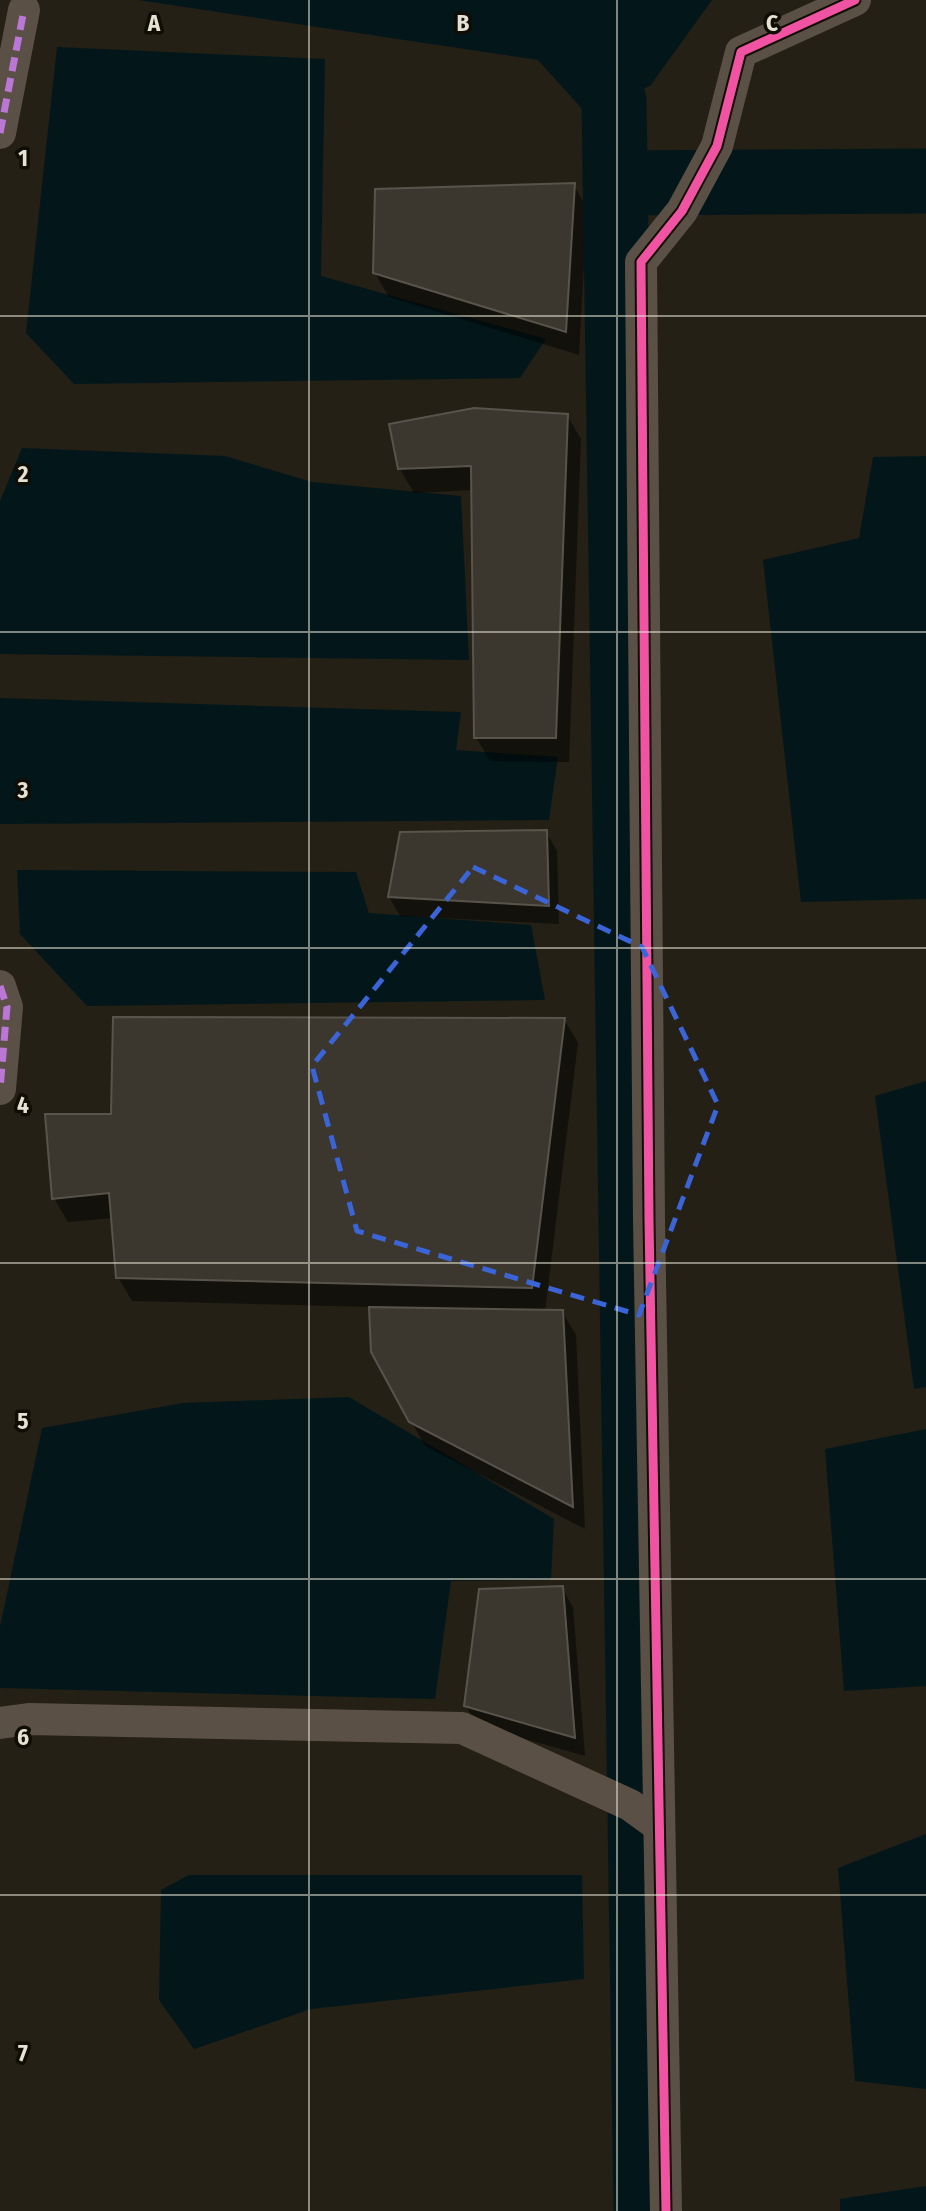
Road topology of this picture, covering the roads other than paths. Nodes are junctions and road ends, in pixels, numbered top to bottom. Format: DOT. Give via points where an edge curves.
graph roads {
  1 [pos="855,0"];
  2 [pos="24,10"];
  3 [pos="0,133"];
  4 [pos="0,985"];
  5 [pos="0,1089"];
  6 [pos="0,1723"];
  7 [pos="658,1825"];
  8 [pos="666,2211"];
  1 -- 7 [label="street" via="741,52 717,146 682,211 641,262"];
  2 -- 3 [label="street"];
  4 -- 5 [label="street" via="7,1007"];
  6 -- 7 [label="street" via="29,1719 462,1728 630,1805"];
  7 -- 8 [label="street"];
}
